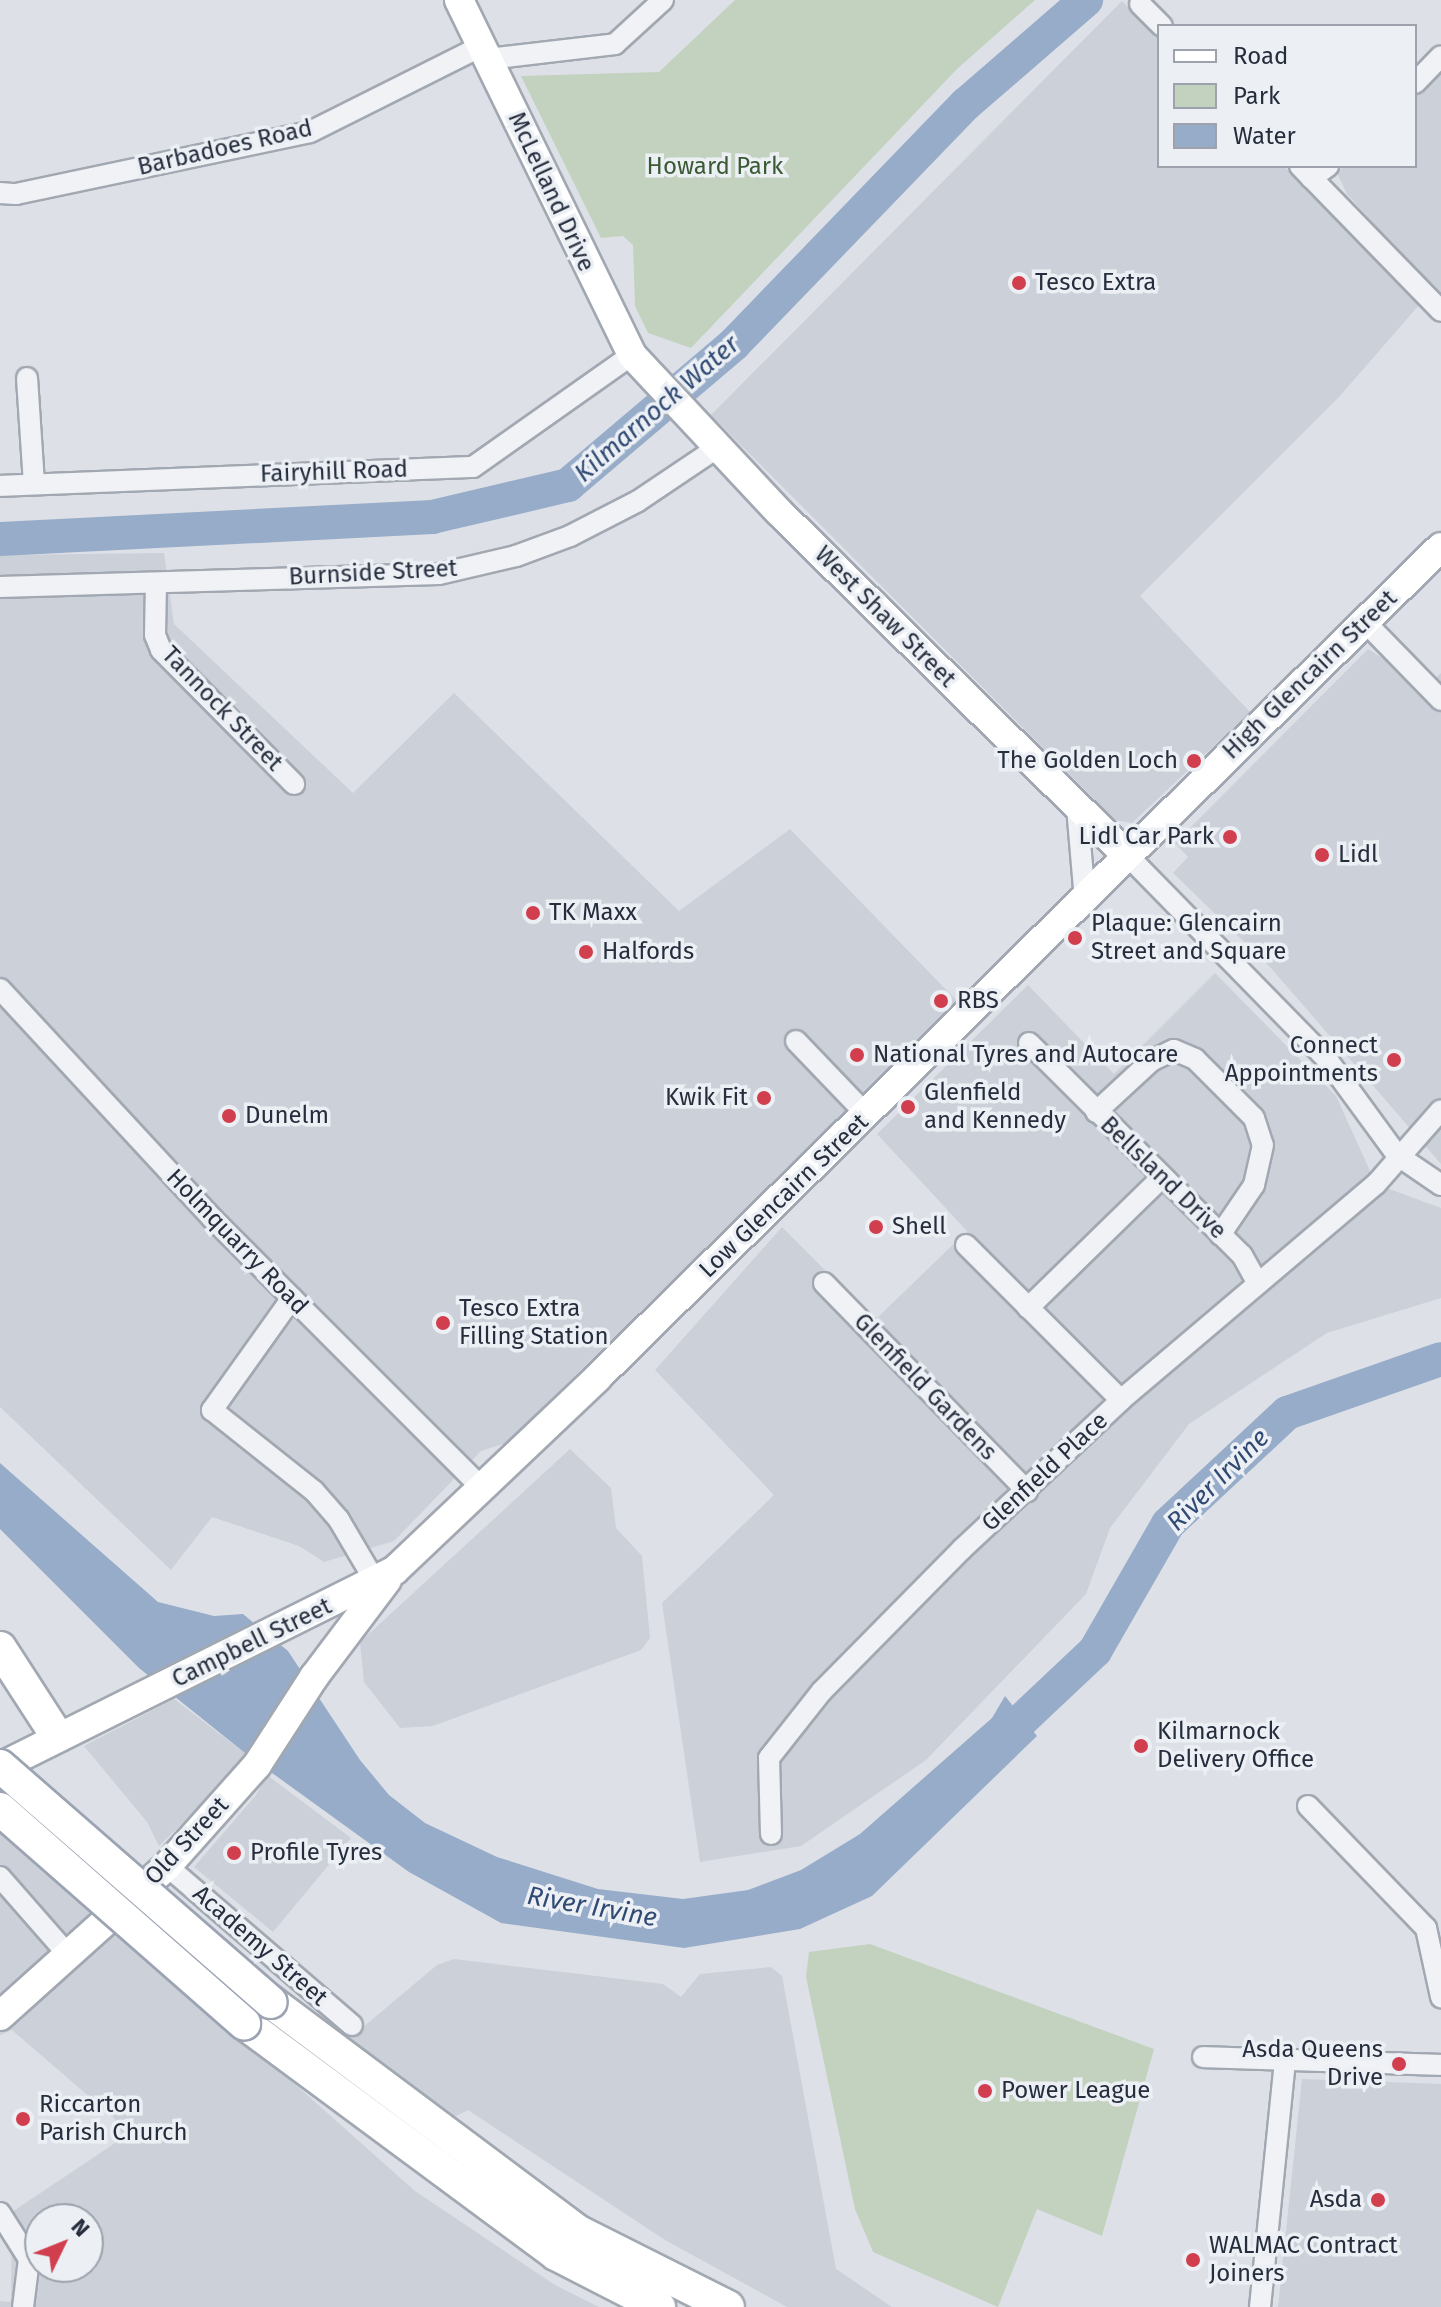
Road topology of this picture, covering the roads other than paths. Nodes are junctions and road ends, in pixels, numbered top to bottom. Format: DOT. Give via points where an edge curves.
graph roads {
  1 [pos="459,0"];
  2 [pos="663,0"];
  3 [pos="1140,4"];
  4 [pos="1160,24"];
  5 [pos="485,52"];
  6 [pos="1441,56"];
  7 [pos="1417,81"];
  8 [pos="1313,170"];
  9 [pos="0,193"];
  10 [pos="1441,311"];
  11 [pos="632,355"];
  12 [pos="27,378"];
  13 [pos="694,425"];
  14 [pos="717,448"];
  15 [pos="34,484"];
  16 [pos="0,486"];
  17 [pos="1441,547"];
  18 [pos="156,583"];
  19 [pos="0,587"];
  20 [pos="1365,622"];
  21 [pos="1441,700"];
  22 [pos="294,784"];
  23 [pos="1077,807"];
  24 [pos="1126,854"];
  25 [pos="1085,901"];
  26 [pos="0,989"];
  27 [pos="796,1041"];
  28 [pos="1029,1043"];
  29 [pos="1441,1110"];
  30 [pos="1096,1112"];
  31 [pos="867,1115"];
  32 [pos="1397,1155"];
  33 [pos="1161,1178"];
  34 [pos="1441,1185"];
  35 [pos="1220,1235"];
  36 [pos="966,1245"];
  37 [pos="824,1283"];
  38 [pos="1258,1284"];
  39 [pos="292,1298"];
  40 [pos="1028,1308"];
  41 [pos="1121,1400"];
  42 [pos="482,1488"];
  43 [pos="1027,1491"];
  44 [pos="385,1575"];
  45 [pos="331,1605"];
  46 [pos="342,1638"];
  47 [pos="0,1648"];
  48 [pos="57,1736"];
  49 [pos="0,1766"];
  50 [pos="1308,1806"];
  51 [pos="0,1809"];
  52 [pos="771,1834"];
  53 [pos="167,1866"];
  54 [pos="0,1877"];
  55 [pos="70,1957"];
  56 [pos="1441,1997"];
  57 [pos="0,2016"];
  58 [pos="352,2025"];
  59 [pos="1203,2057"];
  60 [pos="1285,2059"];
  61 [pos="1441,2065"];
  62 [pos="0,2213"];
  63 [pos="23,2307"];
  64 [pos="659,2307"];
  65 [pos="728,2307"];
  66 [pos="1260,2307"];
  1 -- 5 [label="main road, McLelland Drive"];
  2 -- 5 [label="street, Barbadoes Road" via="615,44"];
  3 -- 4 [label="street"];
  5 -- 9 [label="street, Barbadoes Road" via="310,132 16,194"];
  5 -- 11 [label="main road, McLelland Drive"];
  6 -- 7 [label="street"];
  8 -- 10 [label="street"];
  11 -- 13 [label="main road, McLelland Drive"];
  11 -- 15 [label="street, Fairyhill Road" via="473,467"];
  12 -- 15 [label="street"];
  13 -- 14 [label="main road, West Shaw Street"];
  14 -- 18 [label="street, Burnside Street" via="638,501 570,536 468,568 439,574"];
  14 -- 23 [label="main road, West Shaw Street"];
  15 -- 16 [label="street, Fairyhill Road"];
  17 -- 20 [label="main road, High Glencairn Street"];
  18 -- 19 [label="street, Burnside Street"];
  18 -- 22 [label="street, Tannock Street" via="155,635 161,650"];
  20 -- 21 [label="street"];
  20 -- 24 [label="main road, High Glencairn Street"];
  23 -- 24 [label="main road, West Shaw Street"];
  23 -- 25 [label="street"];
  24 -- 25 [label="main road, Low Glencairn Street"];
  24 -- 32 [label="street" via="1326,1058"];
  25 -- 31 [label="main road, Low Glencairn Street"];
  26 -- 39 [label="street, Holmquarry Road"];
  27 -- 31 [label="street"];
  28 -- 30 [label="street, Bellsland Drive"];
  29 -- 32 [label="street, Glenfield Place"];
  30 -- 33 [label="street, Bellsland Drive"];
  30 -- 35 [label="street" via="1151,1061 1174,1050 1205,1068 1254,1118 1263,1145 1254,1185"];
  31 -- 42 [label="main road, Low Glencairn Street"];
  32 -- 34 [label="street"];
  32 -- 38 [label="street, Glenfield Place" via="1376,1184"];
  33 -- 35 [label="street, Bellsland Drive"];
  33 -- 40 [label="street"];
  35 -- 38 [label="street, Bellsland Drive" via="1242,1255"];
  36 -- 40 [label="street"];
  37 -- 43 [label="street, Glenfield Gardens"];
  38 -- 41 [label="street, Glenfield Place"];
  39 -- 42 [label="street, Holmquarry Road"];
  39 -- 44 [label="street" via="212,1410 314,1491"];
  40 -- 41 [label="street"];
  41 -- 43 [label="street, Glenfield Place"];
  42 -- 44 [label="main road, Campbell Street"];
  43 -- 52 [label="street, Glenfield Place" via="822,1691 769,1758"];
  44 -- 45 [label="main road, Campbell Street"];
  44 -- 46 [label="main road, Old Street"];
  45 -- 46 [label="main road"];
  45 -- 48 [label="main road, Campbell Street"];
  46 -- 53 [label="main road, Old Street" via="257,1765"];
  47 -- 48 [label="main road"];
  48 -- 49 [label="main road, Campbell Street"];
  49 -- 65 [label="main road, bridge" via="271,2002 577,2231"];
  50 -- 56 [label="street" via="1426,1928"];
  51 -- 64 [label="main road, bridge" via="244,2023 556,2254"];
  53 -- 55 [label="main road, Old Street"];
  53 -- 58 [label="street, Academy Street"];
  54 -- 55 [label="street"];
  55 -- 57 [label="main road, Old Street"];
  59 -- 60 [label="street"];
  60 -- 61 [label="street"];
  60 -- 66 [label="street"];
  62 -- 63 [label="street" via="29,2259"];
}
